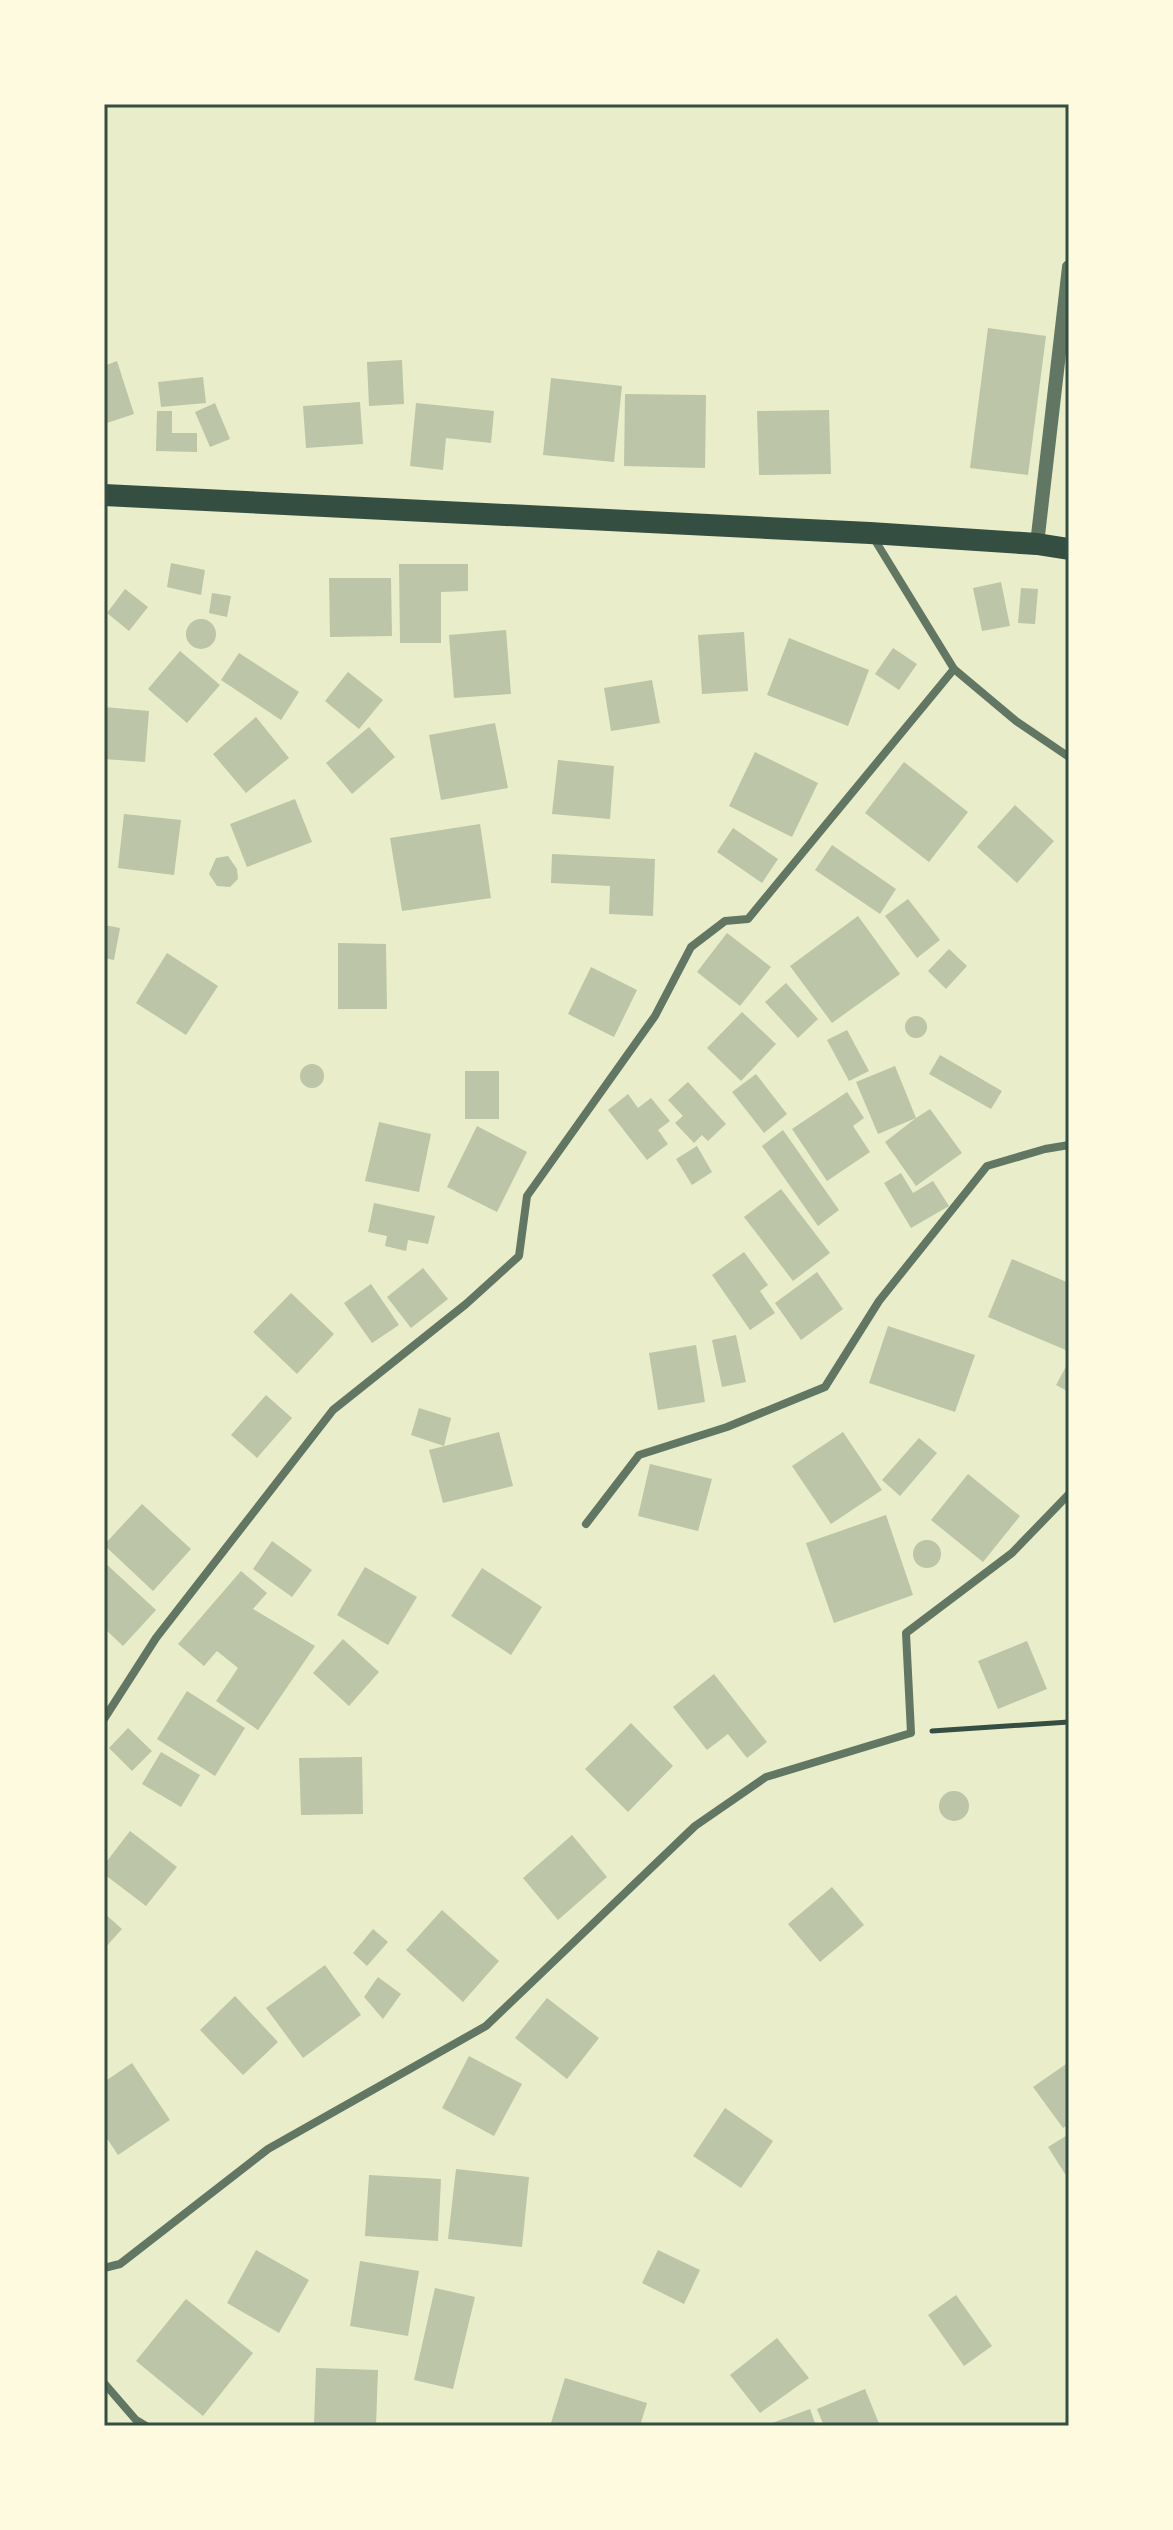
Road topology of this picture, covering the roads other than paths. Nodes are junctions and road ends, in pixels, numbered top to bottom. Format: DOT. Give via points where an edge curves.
graph roads {
  1 [pos="1069,267"];
  2 [pos="104,495"];
  3 [pos="870,533"];
  4 [pos="1037,544"];
  5 [pos="1069,549"];
  6 [pos="954,669"];
  7 [pos="1069,757"];
  8 [pos="1069,1145"];
  9 [pos="1069,1494"];
  10 [pos="586,1524"];
  11 [pos="104,1719"];
  12 [pos="104,2268"];
  13 [pos="104,2383"];
  14 [pos="146,2426"];
  1 -- 4 [label="street"];
  2 -- 3 [label="highway"];
  3 -- 4 [label="highway"];
  3 -- 6 [label="street"];
  4 -- 5 [label="highway"];
  6 -- 7 [label="street"];
  6 -- 11 [label="street" via="748,919 725,921 691,947 655,1016 527,1196 519,1256 333,1410 156,1638"];
  8 -- 10 [label="street" via="987,1166 879,1301 825,1387 639,1455"];
  9 -- 12 [label="street" via="1012,1553 906,1633 911,1733 766,1777 695,1826 486,2026 268,2149 120,2264"];
  13 -- 14 [label="street"];
}
